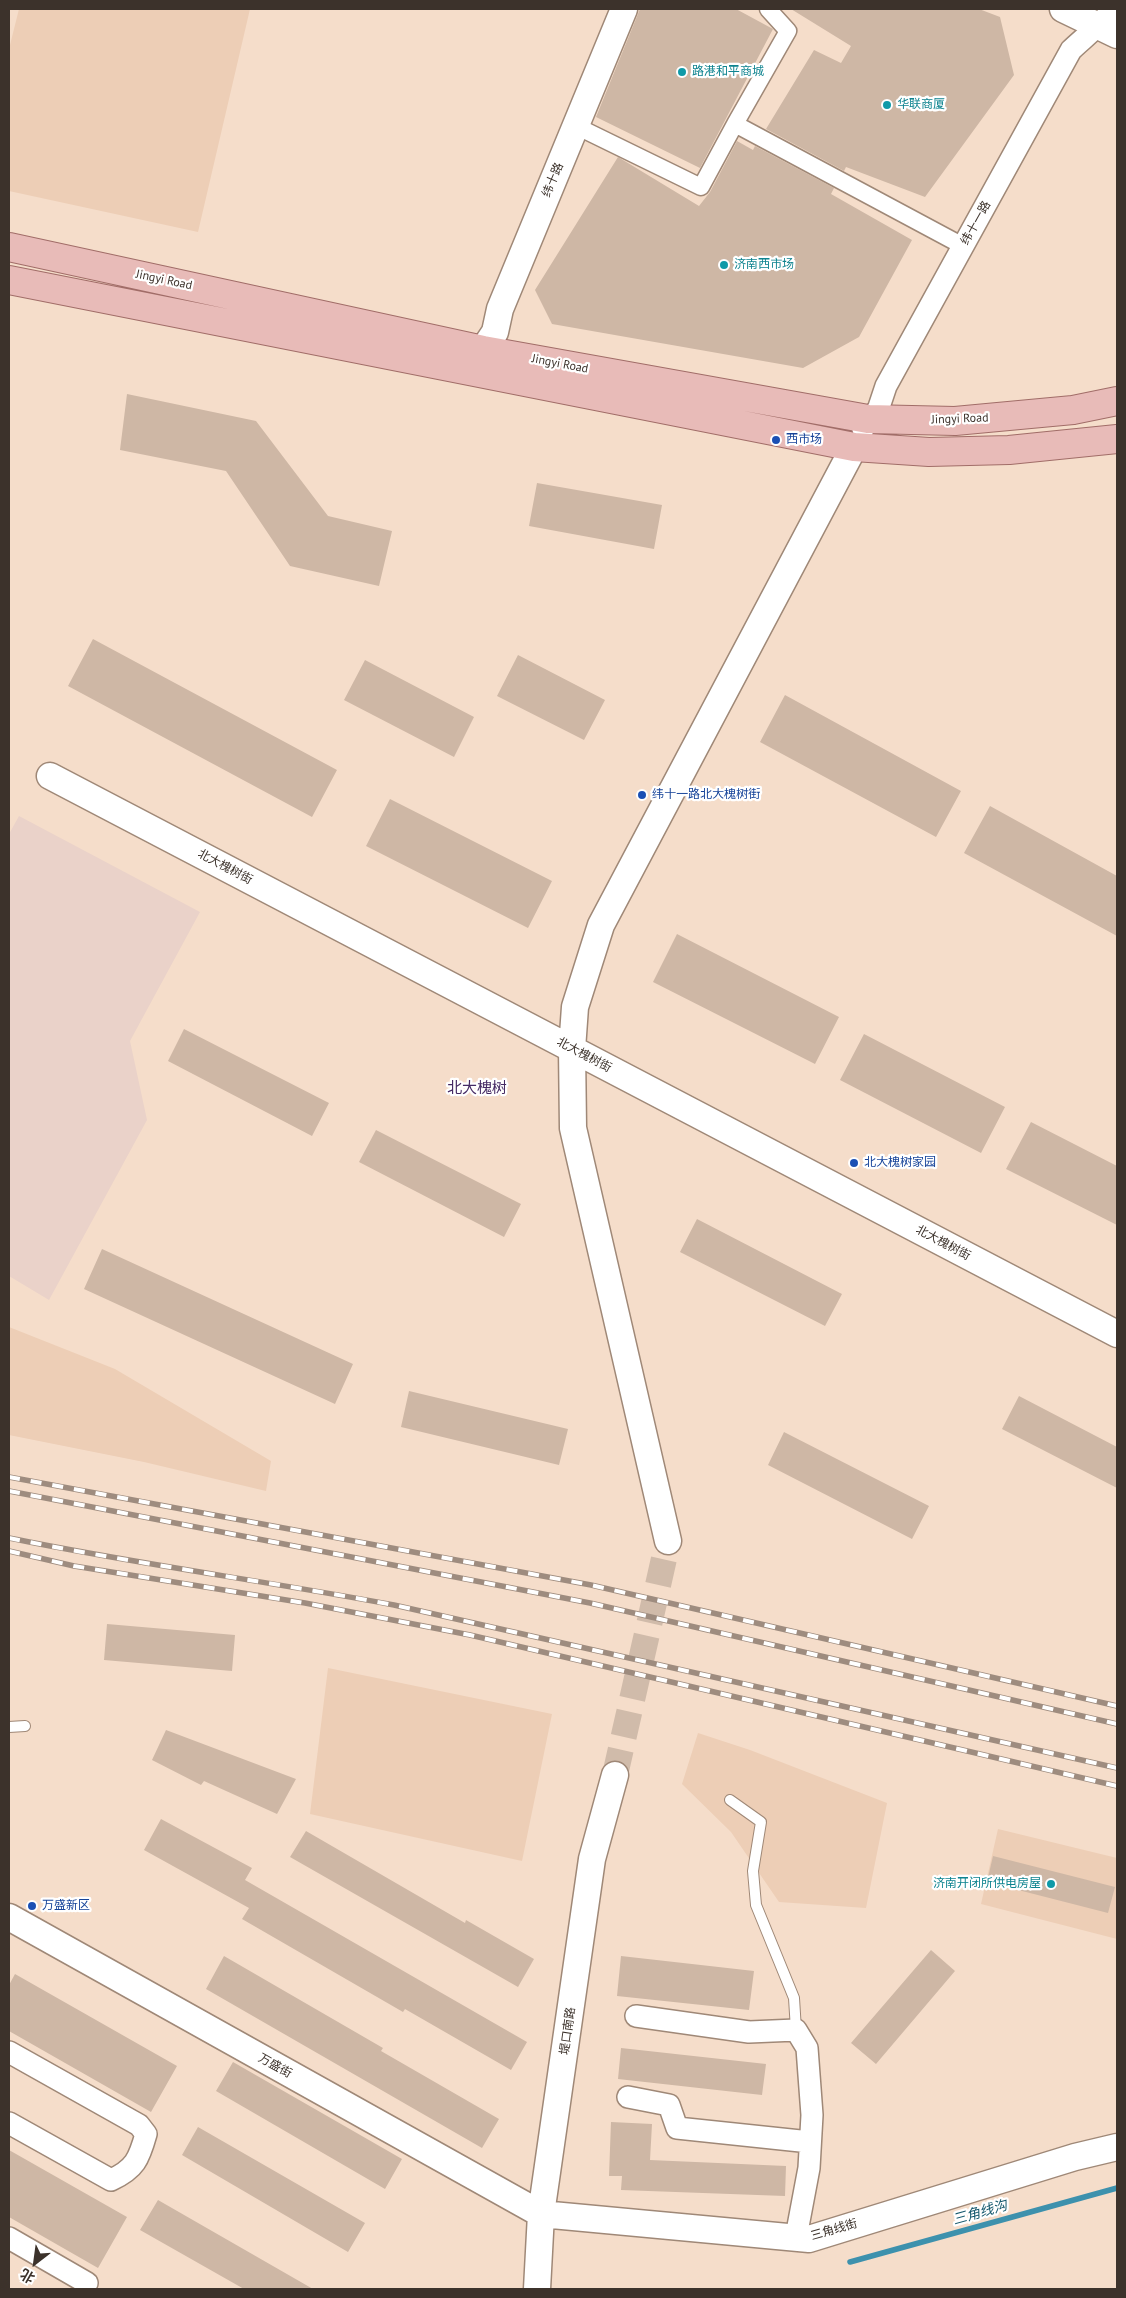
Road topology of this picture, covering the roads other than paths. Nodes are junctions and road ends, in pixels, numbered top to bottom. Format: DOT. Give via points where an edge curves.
graph roads {
  1 [pos="624,9"];
  2 [pos="768,9"];
  3 [pos="1063,9"];
  4 [pos="1107,19"];
  5 [pos="734,124"];
  6 [pos="576,126"];
  7 [pos="963,246"];
  8 [pos="9,247"];
  9 [pos="9,280"];
  10 [pos="483,350"];
  11 [pos="1117,401"];
  12 [pos="868,419"];
  13 [pos="1117,438"];
  14 [pos="854,447"];
  15 [pos="50,776"];
  16 [pos="572,1048"];
  17 [pos="1117,1334"];
  18 [pos="668,1541"];
  19 [pos="25,1726"];
  20 [pos="9,1727"];
  21 [pos="615,1775"];
  22 [pos="730,1800"];
  23 [pos="9,1919"];
  24 [pos="636,2016"];
  25 [pos="796,2030"];
  26 [pos="9,2052"];
  27 [pos="628,2096"];
  28 [pos="9,2123"];
  29 [pos="810,2142"];
  30 [pos="1117,2147"];
  31 [pos="542,2214"];
  32 [pos="796,2237"];
  33 [pos="9,2238"];
  34 [pos="87,2283"];
  35 [pos="537,2289"];
  1 -- 6 [label="street, 纬十路"];
  2 -- 5 [label="street" via="788,31"];
  3 -- 4 [label="street"];
  4 -- 7 [label="street, 纬十一路" via="1071,50"];
  5 -- 6 [label="street" via="701,188"];
  5 -- 7 [label="street"];
  6 -- 10 [label="street, 纬十路" via="500,309 495,332"];
  7 -- 12 [label="street, 纬十一路" via="886,386 878,410"];
  8 -- 10 [label="main road, Jingyi Road"];
  9 -- 14 [label="main road, Jingyi Road"];
  10 -- 12 [label="main road, Jingyi Road"];
  11 -- 12 [label="main road, Jingyi Road" via="1073,410 955,421"];
  12 -- 14 [label="street, 纬十一路"];
  13 -- 14 [label="main road, Jingyi Road" via="1009,450 939,452"];
  14 -- 16 [label="street" via="601,925 575,1007"];
  15 -- 16 [label="street, 北大槐树街"];
  16 -- 17 [label="street, 北大槐树街"];
  16 -- 18 [label="street" via="573,1128"];
  19 -- 20 [label="lane"];
  21 -- 31 [label="street, 堤口南路" via="592,1859"];
  22 -- 25 [label="lane" via="761,1822 753,1871 756,1904 794,1998"];
  23 -- 31 [label="street, 万盛街"];
  24 -- 25 [label="street" via="749,2032"];
  25 -- 29 [label="street" via="807,2048 812,2115"];
  26 -- 28 [label="street" via="139,2125 146,2134 141,2152 128,2172 110,2180"];
  27 -- 29 [label="street" via="668,2105 677,2128"];
  29 -- 32 [label="street" via="809,2168"];
  30 -- 32 [label="street, 三角线街" via="809,2238"];
  31 -- 32 [label="street, 三角线街"];
  31 -- 35 [label="street, 堤口南路"];
  33 -- 34 [label="street"];
}
